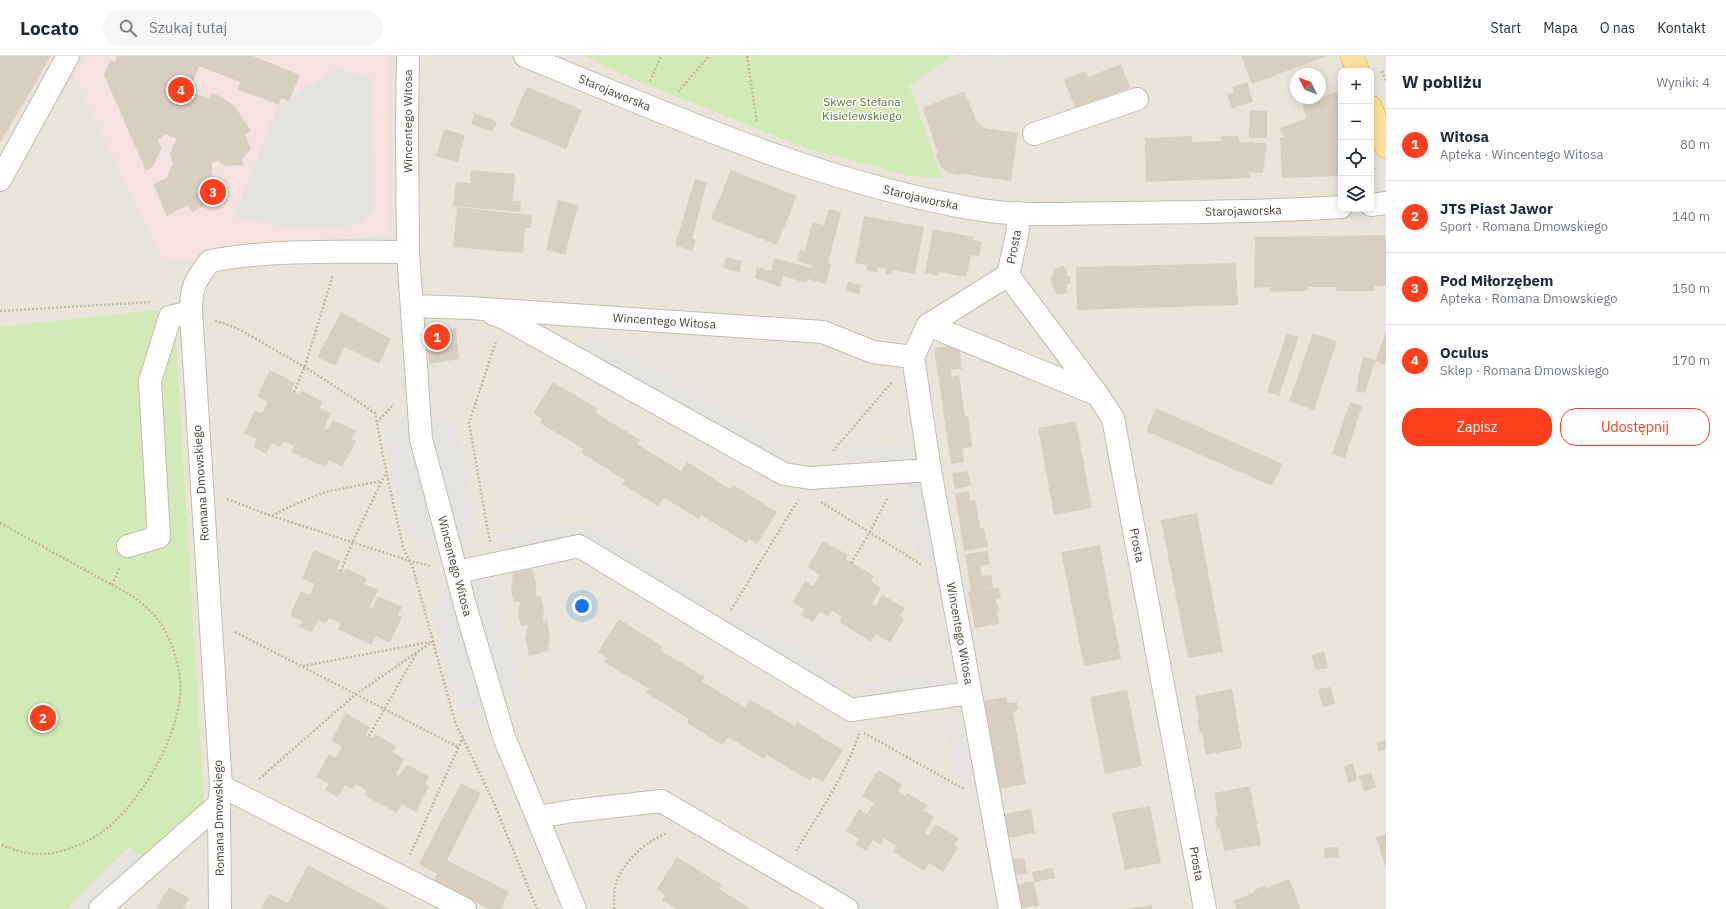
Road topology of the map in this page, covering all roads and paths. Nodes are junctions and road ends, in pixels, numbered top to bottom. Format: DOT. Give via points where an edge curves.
graph roads {
  1 [pos="68,56"];
  2 [pos="408,56"];
  3 [pos="525,56"];
  4 [pos="661,56"];
  5 [pos="709,56"];
  6 [pos="747,56"];
  7 [pos="1352,56"];
  8 [pos="1357,68"];
  9 [pos="647,88"];
  10 [pos="672,98"];
  11 [pos="1137,99"];
  12 [pos="1374,115"];
  13 [pos="757,124"];
  14 [pos="1034,134"];
  15 [pos="1386,147"];
  16 [pos="0,180"];
  17 [pos="1386,203"];
  18 [pos="1374,205"];
  19 [pos="1338,207"];
  20 [pos="1019,213"];
  21 [pos="340,252"];
  22 [pos="408,252"];
  23 [pos="1008,275"];
  24 [pos="153,302"];
  25 [pos="412,306"];
  26 [pos="470,308"];
  27 [pos="0,311"];
  28 [pos="191,314"];
  29 [pos="504,318"];
  30 [pos="928,324"];
  31 [pos="913,357"];
  32 [pos="305,366"];
  33 [pos="294,392"];
  34 [pos="1097,394"];
  35 [pos="930,470"];
  36 [pos="386,471"];
  37 [pos="900,472"];
  38 [pos="381,481"];
  39 [pos="202,489"];
  40 [pos="799,497"];
  41 [pos="272,516"];
  42 [pos="0,523"];
  43 [pos="352,543"];
  44 [pos="128,546"];
  45 [pos="410,561"];
  46 [pos="851,563"];
  47 [pos="494,564"];
  48 [pos="341,571"];
  49 [pos="457,572"];
  50 [pos="210,619"];
  51 [pos="718,631"];
  52 [pos="432,642"];
  53 [pos="418,652"];
  54 [pos="302,666"];
  55 [pos="970,693"];
  56 [pos="356,694"];
  57 [pos="385,709"];
  58 [pos="369,736"];
  59 [pos="463,737"];
  60 [pos="458,747"];
  61 [pos="220,795"];
  62 [pos="240,796"];
  63 [pos="991,804"];
  64 [pos="538,817"];
  65 [pos="697,821"];
  66 [pos="0,844"];
  67 [pos="783,872"];
  68 [pos="401,876"];
  69 [pos="100,909"];
  70 [pos="220,909"];
  71 [pos="464,909"];
  72 [pos="537,909"];
  73 [pos="575,909"];
  74 [pos="614,909"];
  75 [pos="847,909"];
  76 [pos="1010,909"];
  77 [pos="1205,909"];
  1 -- 16 [label="street"];
  2 -- 22 [label="street, Wincentego Witosa"];
  3 -- 20 [label="street, Starojaworska" via="738,141 869,186 939,202"];
  4 -- 9 [label="path"];
  5 -- 10 [label="path"];
  6 -- 13 [label="path"];
  7 -- 8 [label="main road"];
  11 -- 14 [label="street"];
  12 -- 15 [label="main road"];
  17 -- 18 [label="street"];
  19 -- 20 [label="street, Starojaworska" via="1159,213"];
  20 -- 23 [label="street, Prosta"];
  21 -- 22 [label="street, Romana Dmowskiego"];
  21 -- 28 [label="street, Romana Dmowskiego" via="256,255 210,261 194,281"];
  21 -- 32 [label="path"];
  22 -- 25 [label="street, Wincentego Witosa"];
  23 -- 30 [label="street"];
  23 -- 34 [label="street, Prosta"];
  24 -- 27 [label="path"];
  25 -- 26 [label="street, Wincentego Witosa"];
  25 -- 49 [label="street, Wincentego Witosa" via="421,439"];
  26 -- 29 [label="street"];
  26 -- 31 [label="street, Wincentego Witosa" via="823,332 873,352"];
  28 -- 32 [label="path" via="226,323"];
  28 -- 39 [label="street, Romana Dmowskiego"];
  28 -- 44 [label="street" via="170,318 150,381 159,537"];
  29 -- 37 [label="street" via="784,474 810,478"];
  29 -- 47 [label="path" via="469,423"];
  30 -- 31 [label="street"];
  30 -- 34 [label="street"];
  31 -- 35 [label="street, Wincentego Witosa"];
  32 -- 33 [label="path"];
  32 -- 36 [label="path" via="375,413"];
  34 -- 77 [label="street, Prosta" via="1113,418"];
  35 -- 37 [label="street"];
  35 -- 55 [label="street, Wincentego Witosa"];
  36 -- 38 [label="path"];
  36 -- 45 [label="path" via="403,548"];
  37 -- 46 [label="path" via="870,532"];
  38 -- 41 [label="path" via="325,492"];
  38 -- 43 [label="path"];
  39 -- 41 [label="path"];
  39 -- 50 [label="street, Romana Dmowskiego"];
  40 -- 51 [label="path"];
  41 -- 43 [label="path"];
  42 -- 66 [label="path" via="134,597 158,620 168,636 177,661 180,680 177,710 163,754 145,784 109,826 89,840 68,849 44,854 20,852"];
  43 -- 45 [label="path"];
  43 -- 48 [label="path"];
  45 -- 49 [label="path"];
  45 -- 52 [label="path"];
  47 -- 49 [label="street"];
  47 -- 51 [label="street" via="579,546"];
  49 -- 64 [label="street, Wincentego Witosa" via="504,737"];
  50 -- 54 [label="path"];
  50 -- 61 [label="street, Romana Dmowskiego"];
  51 -- 55 [label="street" via="851,710"];
  52 -- 53 [label="path"];
  52 -- 54 [label="path"];
  52 -- 59 [label="path" via="455,722"];
  53 -- 56 [label="path"];
  53 -- 57 [label="path"];
  54 -- 56 [label="path"];
  55 -- 63 [label="street, Wincentego Witosa"];
  56 -- 57 [label="path"];
  56 -- 62 [label="path"];
  57 -- 58 [label="path"];
  57 -- 60 [label="path"];
  59 -- 60 [label="path"];
  59 -- 72 [label="path" via="494,803"];
  60 -- 68 [label="path"];
  61 -- 62 [label="street"];
  61 -- 69 [label="street"];
  61 -- 70 [label="street, Romana Dmowskiego"];
  62 -- 68 [label="street"];
  63 -- 67 [label="path" via="860,731 836,785"];
  63 -- 76 [label="street, Wincentego Witosa"];
  64 -- 65 [label="street" via="662,801"];
  64 -- 73 [label="street, Wincentego Witosa"];
  65 -- 67 [label="street"];
  65 -- 74 [label="path" via="665,834 642,849 619,877"];
  67 -- 75 [label="street"];
  68 -- 71 [label="street"];
}
